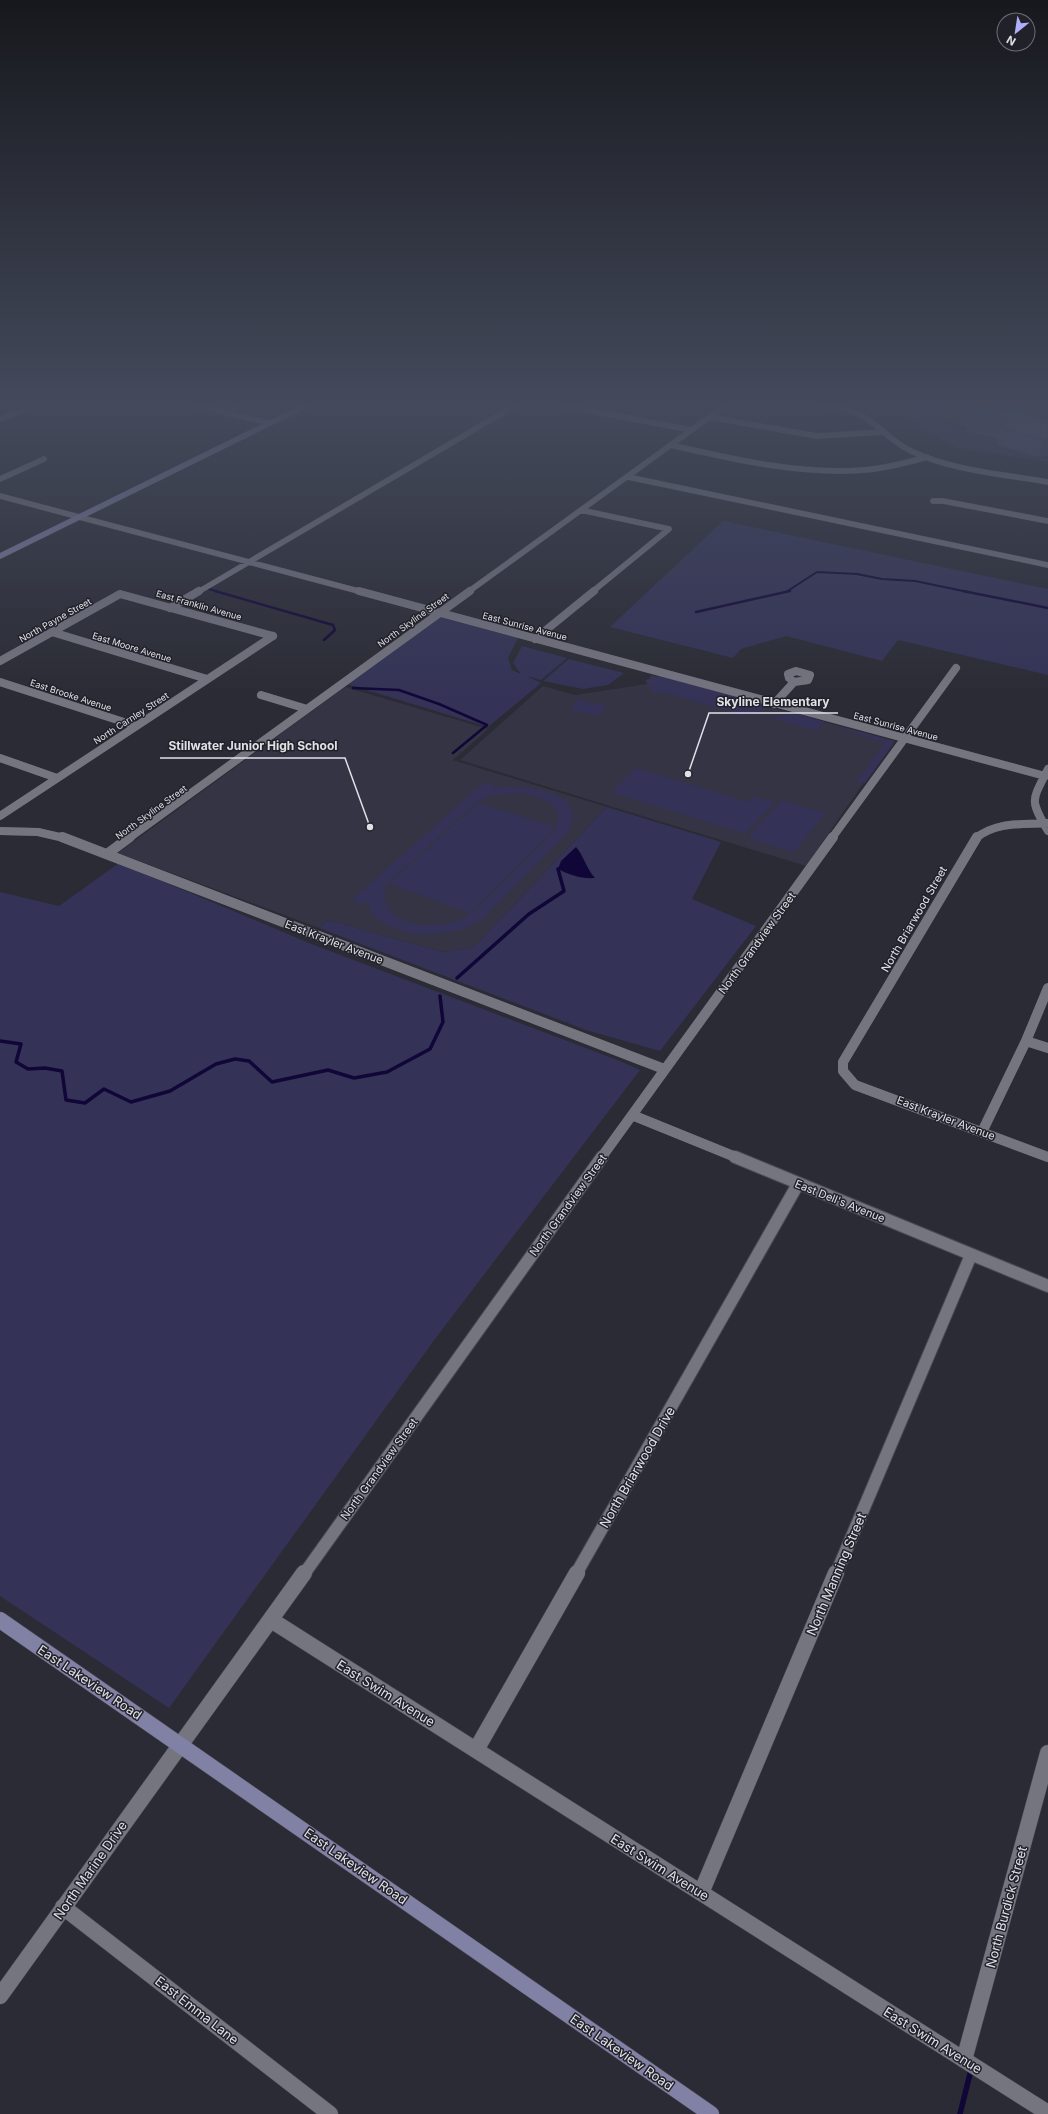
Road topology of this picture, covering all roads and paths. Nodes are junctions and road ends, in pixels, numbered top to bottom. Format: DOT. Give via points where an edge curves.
graph roads {
  1 [pos="19,501"];
  2 [pos="112,501"];
  3 [pos="354,501"];
  4 [pos="594,501"];
  5 [pos="744,501"];
  6 [pos="933,501"];
  7 [pos="581,510"];
  8 [pos="81,516"];
  9 [pos="1048,521"];
  10 [pos="0,556"];
  11 [pos="250,562"];
  12 [pos="1048,565"];
  13 [pos="120,594"];
  14 [pos="170,608"];
  15 [pos="439,613"];
  16 [pos="52,632"];
  17 [pos="272,636"];
  18 [pos="535,638"];
  19 [pos="2,658"];
  20 [pos="956,668"];
  21 [pos="207,679"];
  22 [pos="0,682"];
  23 [pos="794,682"];
  24 [pos="261,694"];
  25 [pos="774,704"];
  26 [pos="307,709"];
  27 [pos="136,726"];
  28 [pos="905,739"];
  29 [pos="0,758"];
  30 [pos="1046,772"];
  31 [pos="57,778"];
  32 [pos="0,816"];
  33 [pos="1047,826"];
  34 [pos="0,831"];
  35 [pos="107,854"];
  36 [pos="1048,988"];
  37 [pos="1026,1041"];
  38 [pos="1048,1048"];
  39 [pos="664,1069"];
  40 [pos="847,1076"];
  41 [pos="632,1115"];
  42 [pos="982,1132"];
  43 [pos="1048,1157"];
  44 [pos="798,1184"];
  45 [pos="971,1255"];
  46 [pos="1048,1286"];
  47 [pos="0,1620"];
  48 [pos="271,1620"];
  49 [pos="180,1744"];
  50 [pos="476,1750"];
  51 [pos="1048,1753"];
  52 [pos="701,1893"];
  53 [pos="63,1907"];
  54 [pos="0,1996"];
  55 [pos="964,2060"];
  56 [pos="1048,2113"];
  57 [pos="330,2114"];
  58 [pos="711,2114"];
  1 -- 8 [label="street, East Sunrise Avenue"];
  2 -- 8 [label="street"];
  3 -- 11 [label="street"];
  4 -- 7 [label="street, North Skyline Street"];
  5 -- 12 [label="street"];
  6 -- 9 [label="street"];
  7 -- 15 [label="street, North Skyline Street"];
  7 -- 18 [label="street" via="669,529"];
  8 -- 10 [label="street"];
  8 -- 11 [label="street, East Sunrise Avenue"];
  11 -- 14 [label="street"];
  11 -- 15 [label="street, East Sunrise Avenue"];
  13 -- 14 [label="street, East Franklin Avenue"];
  13 -- 16 [label="street, North Payne Street"];
  14 -- 17 [label="street, East Franklin Avenue"];
  15 -- 18 [label="street, East Sunrise Avenue"];
  15 -- 26 [label="street, North Skyline Street"];
  16 -- 19 [label="street, North Payne Street"];
  16 -- 21 [label="street, East Moore Avenue"];
  17 -- 21 [label="street, North Carnley Street"];
  18 -- 25 [label="street, East Sunrise Avenue"];
  20 -- 28 [label="street, North Grandview Street"];
  21 -- 27 [label="street, North Carnley Street"];
  22 -- 27 [label="street, East Brooke Avenue"];
  23 -- 25 [label="street"];
  24 -- 26 [label="street"];
  25 -- 28 [label="street, East Sunrise Avenue"];
  26 -- 35 [label="street, North Skyline Street"];
  27 -- 31 [label="street, North Carnley Street"];
  28 -- 30 [label="street, East Sunrise Avenue"];
  28 -- 39 [label="street, North Grandview Street"];
  29 -- 31 [label="street"];
  30 -- 33 [label="street" via="1035,795 1034,808"];
  31 -- 32 [label="street, North Carnley Street"];
  33 -- 40 [label="street, North Briarwood Street" via="999,826 984,830 976,838 843,1062 843,1071"];
  34 -- 35 [label="street, East Krayler Avenue" via="38,832 61,837"];
  35 -- 39 [label="street, East Krayler Avenue"];
  36 -- 37 [label="street"];
  37 -- 38 [label="street"];
  37 -- 42 [label="street"];
  39 -- 41 [label="street, North Grandview Street"];
  40 -- 42 [label="street, East Krayler Avenue" via="855,1085 867,1090"];
  41 -- 44 [label="street, East Dell's Avenue"];
  41 -- 48 [label="street, North Grandview Street"];
  42 -- 43 [label="street, East Krayler Avenue"];
  44 -- 45 [label="street, East Dell's Avenue"];
  44 -- 50 [label="street, North Briarwood Drive"];
  45 -- 46 [label="street, East Dell's Avenue"];
  45 -- 52 [label="street, North Manning Street"];
  47 -- 49 [label="street, East Lakeview Road"];
  48 -- 49 [label="street, North Grandview Street"];
  48 -- 50 [label="street, East Swim Avenue"];
  49 -- 53 [label="street, North Marine Drive"];
  49 -- 58 [label="street, East Lakeview Road"];
  50 -- 52 [label="street, East Swim Avenue"];
  51 -- 55 [label="street, North Burdick Street"];
  52 -- 55 [label="street, East Swim Avenue"];
  53 -- 54 [label="street, North Marine Drive"];
  53 -- 57 [label="street, East Emma Lane"];
  55 -- 56 [label="street, East Swim Avenue"];
}
